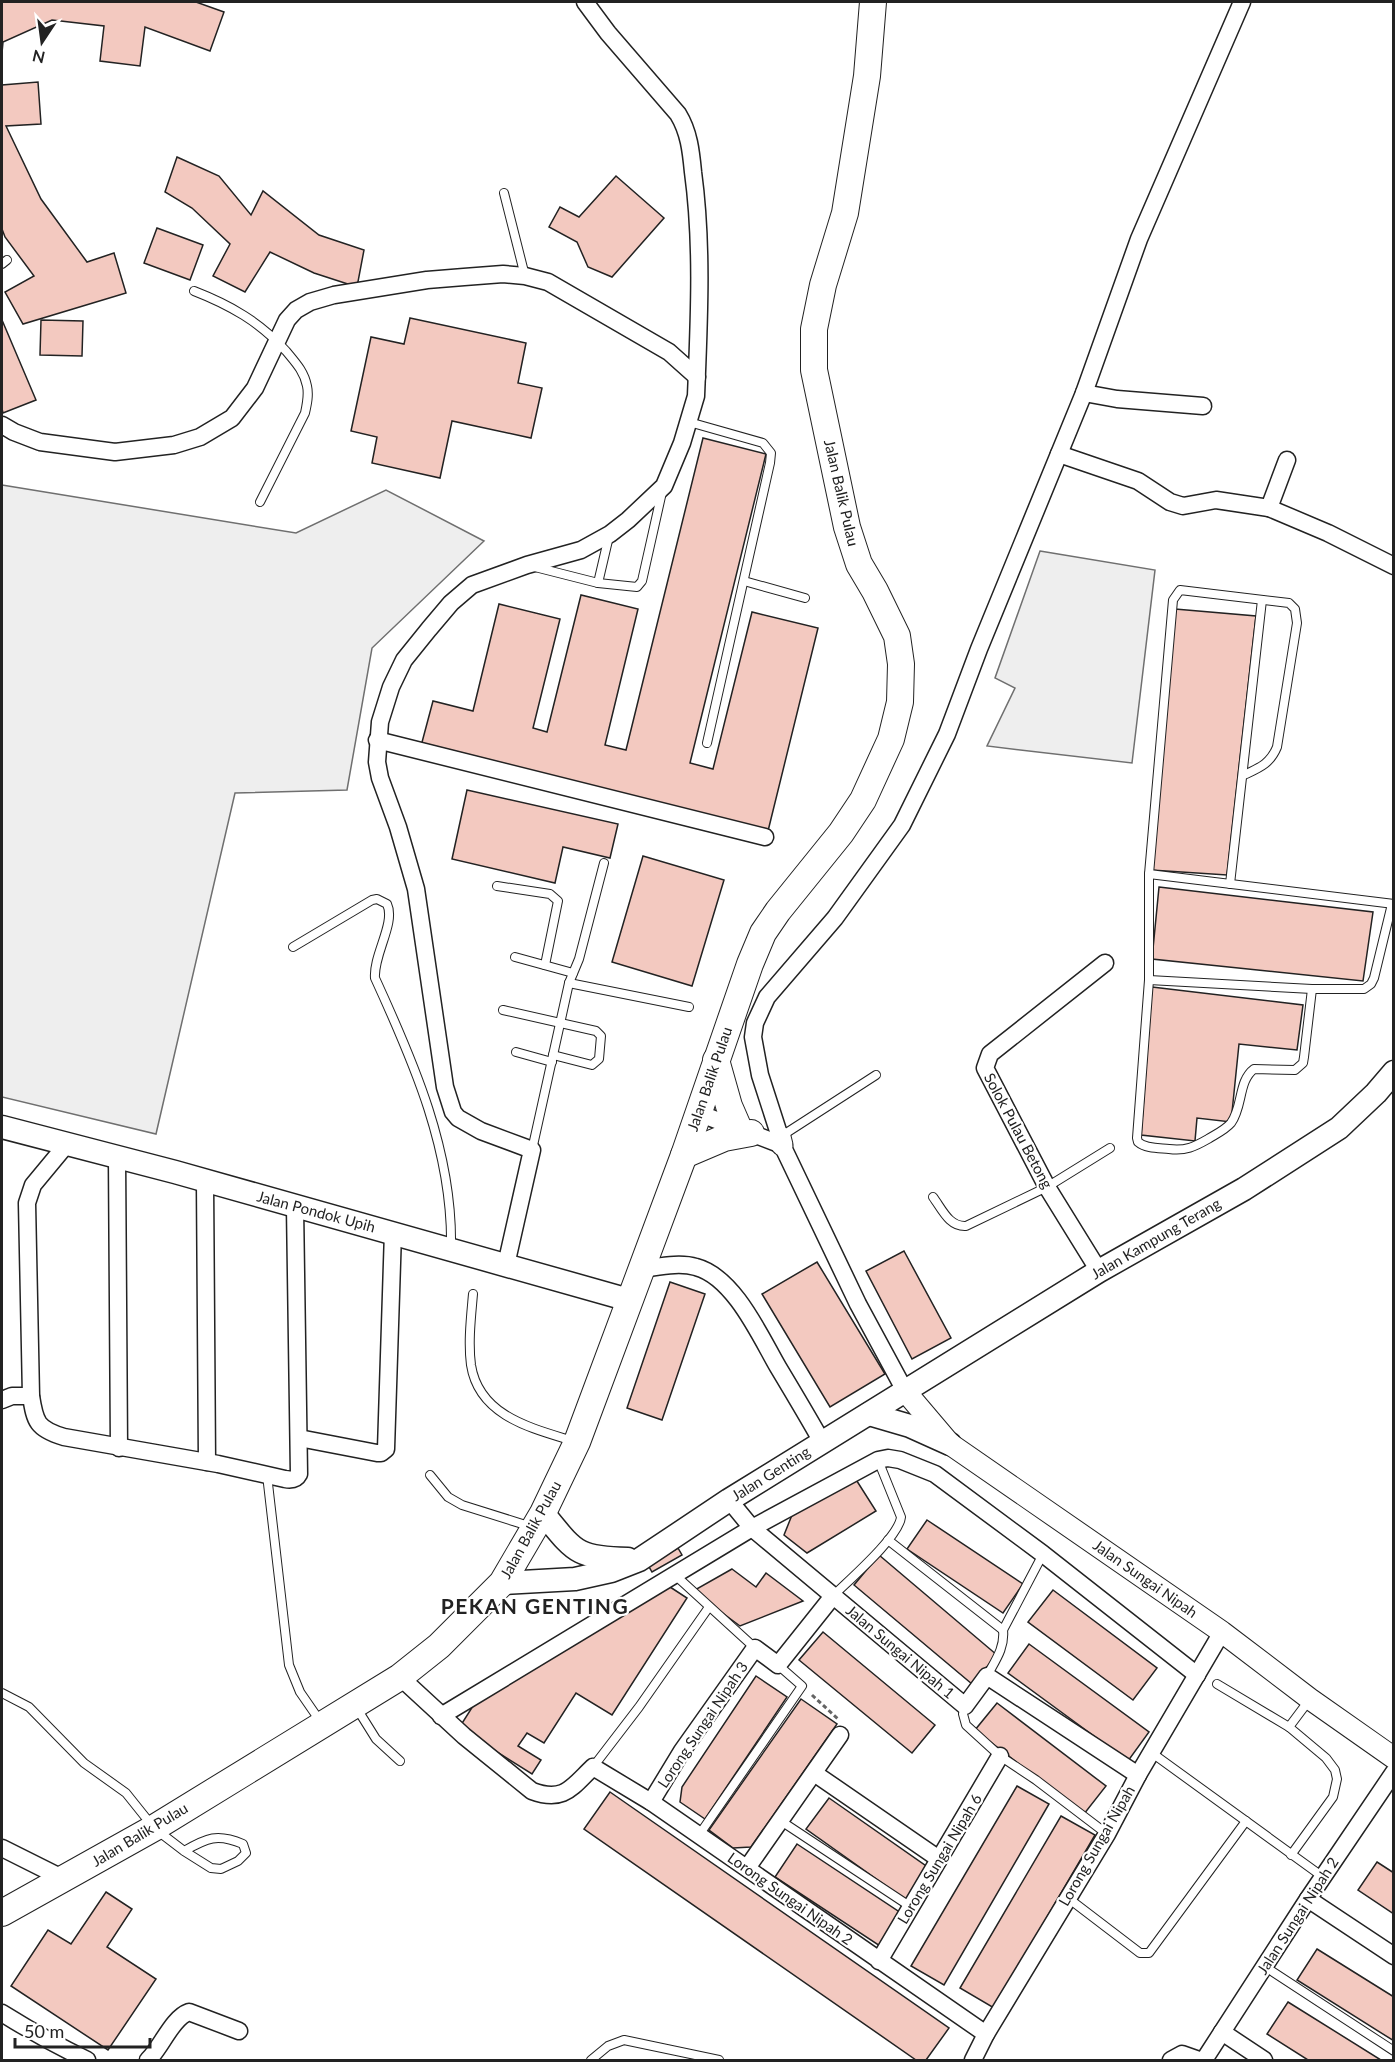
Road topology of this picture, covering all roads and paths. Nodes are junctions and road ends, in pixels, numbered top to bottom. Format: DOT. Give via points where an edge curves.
graph roads {
  1 [pos="585,2"];
  2 [pos="873,2"];
  3 [pos="1242,2"];
  4 [pos="504,193"];
  5 [pos="525,276"];
  6 [pos="194,291"];
  7 [pos="277,341"];
  8 [pos="697,377"];
  9 [pos="1084,393"];
  10 [pos="1203,406"];
  11 [pos="689,422"];
  12 [pos="2,425"];
  13 [pos="1059,454"];
  14 [pos="1287,460"];
  15 [pos="664,486"];
  16 [pos="260,502"];
  17 [pos="1269,508"];
  18 [pos="610,534"];
  19 [pos="527,564"];
  20 [pos="1394,566"];
  21 [pos="744,581"];
  22 [pos="598,583"];
  23 [pos="805,598"];
  24 [pos="1262,600"];
  25 [pos="377,740"];
  26 [pos="707,743"];
  27 [pos="1244,775"];
  28 [pos="765,837"];
  29 [pos="604,863"];
  30 [pos="1149,874"];
  31 [pos="1230,884"];
  32 [pos="497,886"];
  33 [pos="1393,904"];
  34 [pos="292,947"];
  35 [pos="515,957"];
  36 [pos="1105,963"];
  37 [pos="545,965"];
  38 [pos="573,973"];
  39 [pos="1149,980"];
  40 [pos="569,983"];
  41 [pos="1312,989"];
  42 [pos="689,1007"];
  43 [pos="503,1010"];
  44 [pos="561,1022"];
  45 [pos="516,1052"];
  46 [pos="553,1059"];
  47 [pos="716,1060"];
  48 [pos="1394,1072"];
  49 [pos="876,1075"];
  50 [pos="698,1113"];
  51 [pos="2,1127"];
  52 [pos="745,1131"];
  53 [pos="781,1141"];
  54 [pos="67,1144"];
  55 [pos="1110,1148"];
  56 [pos="532,1150"];
  57 [pos="684,1155"];
  58 [pos="117,1157"];
  59 [pos="205,1182"];
  60 [pos="1047,1187"];
  61 [pos="933,1197"];
  62 [pos="295,1207"];
  63 [pos="393,1232"];
  64 [pos="450,1249"];
  65 [pos="506,1265"];
  66 [pos="641,1269"];
  67 [pos="1099,1271"];
  68 [pos="473,1294"];
  69 [pos="629,1300"];
  70 [pos="905,1391"];
  71 [pos="31,1396"];
  72 [pos="2,1400"];
  73 [pos="869,1414"];
  74 [pos="298,1438"];
  75 [pos="577,1442"];
  76 [pos="822,1443"];
  77 [pos="950,1444"];
  78 [pos="119,1448"];
  79 [pos="878,1460"];
  80 [pos="207,1462"];
  81 [pos="267,1475"];
  82 [pos="430,1475"];
  83 [pos="729,1500"];
  84 [pos="539,1520"];
  85 [pos="752,1528"];
  86 [pos="888,1540"];
  87 [pos="1043,1554"];
  88 [pos="639,1560"];
  89 [pos="675,1575"];
  90 [pos="502,1583"];
  91 [pos="832,1596"];
  92 [pos="710,1607"];
  93 [pos="1003,1630"];
  94 [pos="1222,1632"];
  95 [pos="755,1648"];
  96 [pos="778,1665"];
  97 [pos="1197,1675"];
  98 [pos="987,1676"];
  99 [pos="400,1677"];
  100 [pos="1217,1684"];
  101 [pos="802,1686"];
  102 [pos="2,1693"];
  103 [pos="1310,1699"];
  104 [pos="355,1704"];
  105 [pos="965,1706"];
  106 [pos="441,1716"];
  107 [pos="322,1724"];
  108 [pos="1289,1727"];
  109 [pos="840,1735"];
  110 [pos="1152,1753"];
  111 [pos="1000,1756"];
  112 [pos="1394,1758"];
  113 [pos="400,1761"];
  114 [pos="593,1767"];
  115 [pos="1394,1772"];
  116 [pos="814,1773"];
  117 [pos="1138,1775"];
  118 [pos="651,1802"];
  119 [pos="780,1821"];
  120 [pos="1246,1821"];
  121 [pos="154,1828"];
  122 [pos="1107,1834"];
  123 [pos="699,1835"];
  124 [pos="2,1848"];
  125 [pos="184,1851"];
  126 [pos="1292,1854"];
  127 [pos="939,1859"];
  128 [pos="747,1868"];
  129 [pos="1323,1877"];
  130 [pos="64,1880"];
  131 [pos="1068,1898"];
  132 [pos="1308,1899"];
  133 [pos="911,1907"];
  134 [pos="2,1913"];
  135 [pos="1394,1956"];
  136 [pos="879,1961"];
  137 [pos="1264,1966"];
  138 [pos="2,2013"];
  139 [pos="239,2031"];
  140 [pos="1222,2032"];
  141 [pos="986,2034"];
  142 [pos="1394,2050"];
  143 [pos="977,2059"];
  144 [pos="87,2061"];
  145 [pos="148,2061"];
  146 [pos="591,2061"];
  147 [pos="719,2061"];
  148 [pos="1171,2061"];
  149 [pos="1199,2061"];
  150 [pos="1204,2061"];
  151 [pos="1264,2061"];
  1 -- 8 [label="street" via="678,114 689,140 699,234"];
  2 -- 47 [label="main road, Jalan Balik Pulau" via="867,76 845,213 814,329 814,370 847,527 859,564 897,636 900,702 891,739 863,800 763,933"];
  3 -- 9 [label="street" via="1139,239"];
  4 -- 5 [label="lane"];
  5 -- 7 [label="street" via="427,280 321,298 296,310"];
  5 -- 8 [label="street" via="548,282 583,300 669,352"];
  6 -- 7 [label="lane" via="253,320"];
  7 -- 12 [label="street" via="255,387 232,418 174,445 115,452 40,442"];
  7 -- 16 [label="lane" via="304,375 308,400"];
  8 -- 11 [label="street"];
  9 -- 10 [label="street"];
  9 -- 13 [label="street"];
  11 -- 15 [label="street"];
  11 -- 21 [label="lane" via="764,443 771,453"];
  13 -- 17 [label="street" via="1138,481 1183,506 1216,500"];
  13 -- 53 [label="street" via="947,734 902,825 835,918 767,997 755,1023 753,1037 760,1075"];
  14 -- 17 [label="street"];
  15 -- 18 [label="street"];
  15 -- 22 [label="lane" via="642,581 632,588"];
  17 -- 20 [label="street"];
  18 -- 19 [label="street" via="581,550"];
  18 -- 22 [label="lane"];
  19 -- 22 [label="lane"];
  19 -- 25 [label="street" via="472,585 451,603 404,660 391,687"];
  21 -- 23 [label="lane"];
  21 -- 26 [label="lane"];
  24 -- 27 [label="lane"];
  24 -- 27 [label="lane" via="1289,603 1295,609 1297,623 1277,747 1263,766"];
  24 -- 30 [label="lane" via="1180,590 1175,595"];
  25 -- 28 [label="street"];
  25 -- 56 [label="street" via="380,778 416,888 453,1112 469,1126"];
  27 -- 31 [label="lane"];
  29 -- 38 [label="lane"];
  30 -- 31 [label="lane"];
  30 -- 39 [label="lane"];
  31 -- 33 [label="lane"];
  32 -- 37 [label="lane" via="550,894 558,901"];
  33 -- 41 [label="lane" via="1371,984 1358,990"];
  34 -- 64 [label="lane" via="372,900 387,904 390,916 375,978 416,1071 435,1131 449,1198"];
  35 -- 37 [label="lane"];
  36 -- 60 [label="street, Solok Pulau Betong" via="990,1054 985,1068"];
  37 -- 38 [label="lane"];
  38 -- 40 [label="lane"];
  39 -- 41 [label="lane"];
  39 -- 41 [label="lane" via="1137,1138 1141,1145 1184,1150 1231,1123 1248,1075 1254,1069 1300,1067"];
  40 -- 42 [label="lane"];
  40 -- 44 [label="lane"];
  43 -- 44 [label="lane"];
  44 -- 46 [label="lane"];
  44 -- 46 [label="lane" via="599,1033 599,1059 592,1065"];
  45 -- 46 [label="lane"];
  46 -- 56 [label="lane"];
  47 -- 50 [label="main road, Jalan Balik Pulau"];
  47 -- 52 [label="main road" via="729,1106"];
  48 -- 67 [label="main road, Jalan Kampung Terang" via="1339,1128 1244,1189"];
  49 -- 53 [label="lane"];
  50 -- 52 [label="street"];
  50 -- 57 [label="main road, Jalan Balik Pulau"];
  51 -- 54 [label="main road, Jalan Pondok Upih"];
  52 -- 53 [label="street"];
  52 -- 57 [label="main road"];
  53 -- 70 [label="street" via="858,1304"];
  54 -- 58 [label="main road, Jalan Pondok Upih"];
  54 -- 71 [label="street" via="33,1185 27,1203"];
  55 -- 60 [label="lane"];
  56 -- 65 [label="street"];
  57 -- 66 [label="main road, Jalan Balik Pulau"];
  58 -- 59 [label="main road, Jalan Pondok Upih"];
  58 -- 78 [label="street"];
  59 -- 62 [label="main road, Jalan Pondok Upih"];
  59 -- 80 [label="street"];
  60 -- 61 [label="lane" via="966,1226 950,1221"];
  60 -- 67 [label="street, Solok Pulau Betong"];
  62 -- 63 [label="main road, Jalan Pondok Upih"];
  62 -- 74 [label="street"];
  63 -- 64 [label="main road, Jalan Pondok Upih"];
  63 -- 74 [label="street" via="386,1449 378,1453"];
  64 -- 65 [label="main road, Jalan Pondok Upih"];
  65 -- 69 [label="main road, Jalan Pondok Upih"];
  66 -- 69 [label="main road, Jalan Balik Pulau"];
  66 -- 76 [label="street" via="695,1266 721,1282 743,1307"];
  67 -- 70 [label="main road, Jalan Kampung Terang"];
  68 -- 75 [label="lane" via="471,1365 478,1388 495,1408 518,1423"];
  69 -- 75 [label="main road, Jalan Balik Pulau"];
  70 -- 73 [label="main road, Jalan Genting"];
  70 -- 77 [label="street, Jalan Sungai Nipah"];
  71 -- 72 [label="street"];
  71 -- 78 [label="street" via="37,1422 49,1432"];
  73 -- 76 [label="main road, Jalan Genting"];
  73 -- 77 [label="main road"];
  74 -- 81 [label="street" via="298,1477 293,1480"];
  75 -- 84 [label="main road, Jalan Balik Pulau"];
  76 -- 83 [label="main road, Jalan Genting"];
  77 -- 94 [label="street, Jalan Sungai Nipah"];
  78 -- 80 [label="street"];
  79 -- 85 [label="street"];
  79 -- 86 [label="lane" via="901,1517"];
  79 -- 87 [label="street" via="900,1460 935,1474"];
  80 -- 81 [label="street"];
  81 -- 107 [label="lane" via="289,1665 300,1692"];
  82 -- 84 [label="lane" via="448,1497 462,1505"];
  83 -- 85 [label="street, Jalan Sungai Nipah 1"];
  83 -- 88 [label="main road, Jalan Genting"];
  84 -- 88 [label="main road" via="586,1556"];
  84 -- 90 [label="main road, Jalan Balik Pulau"];
  85 -- 89 [label="street"];
  85 -- 91 [label="street, Jalan Sungai Nipah 1"];
  86 -- 91 [label="lane"];
  86 -- 93 [label="lane"];
  87 -- 93 [label="lane"];
  87 -- 97 [label="street"];
  88 -- 90 [label="main road, Jalan Genting" via="575,1579"];
  89 -- 92 [label="lane"];
  89 -- 106 [label="street"];
  90 -- 99 [label="main road, Jalan Balik Pulau" via="439,1646"];
  91 -- 96 [label="street"];
  91 -- 105 [label="street, Jalan Sungai Nipah 1"];
  92 -- 95 [label="lane"];
  92 -- 114 [label="lane"];
  93 -- 98 [label="lane" via="1004,1641"];
  94 -- 97 [label="street, Lorong Sungai Nipah"];
  94 -- 103 [label="street, Jalan Sungai Nipah"];
  95 -- 96 [label="street"];
  95 -- 118 [label="street, Lorong Sungai Nipah 3"];
  96 -- 101 [label="lane"];
  97 -- 110 [label="street, Lorong Sungai Nipah"];
  98 -- 105 [label="street, Jalan Sungai Nipah 1"];
  98 -- 117 [label="street"];
  99 -- 104 [label="main road, Jalan Balik Pulau"];
  99 -- 106 [label="street"];
  100 -- 108 [label="lane"];
  101 -- 109 [label="path" via="836,1715 841,1722"];
  101 -- 123 [label="lane"];
  102 -- 121 [label="lane" via="29,1707 84,1763 126,1793"];
  103 -- 108 [label="lane"];
  103 -- 112 [label="street, Jalan Sungai Nipah"];
  104 -- 107 [label="main road, Jalan Balik Pulau"];
  104 -- 113 [label="lane" via="376,1739"];
  105 -- 111 [label="lane" via="966,1725"];
  106 -- 114 [label="street" via="532,1791 544,1796 565,1794"];
  107 -- 121 [label="main road, Jalan Balik Pulau"];
  108 -- 126 [label="lane" via="1333,1766 1336,1779 1333,1797"];
  109 -- 116 [label="street"];
  110 -- 117 [label="street, Lorong Sungai Nipah"];
  110 -- 120 [label="lane"];
  111 -- 122 [label="lane"];
  111 -- 127 [label="street, Lorong Sungai Nipah 6"];
  114 -- 118 [label="street, Lorong Sungai Nipah 2"];
  115 -- 129 [label="street, Jalan Sungai Nipah 2"];
  116 -- 119 [label="street"];
  116 -- 127 [label="street"];
  117 -- 122 [label="street, Lorong Sungai Nipah"];
  118 -- 123 [label="street, Lorong Sungai Nipah 2"];
  119 -- 128 [label="street"];
  119 -- 133 [label="lane"];
  120 -- 126 [label="lane"];
  120 -- 131 [label="lane" via="1149,1953 1140,1953"];
  121 -- 125 [label="lane"];
  121 -- 130 [label="main road, Jalan Balik Pulau"];
  122 -- 131 [label="street, Lorong Sungai Nipah"];
  123 -- 128 [label="street, Lorong Sungai Nipah 2"];
  124 -- 130 [label="street"];
  125 -- 125 [label="lane" via="203,1840 219,1837 243,1844 246,1853 221,1869 211,1868"];
  126 -- 129 [label="lane"];
  127 -- 133 [label="street, Lorong Sungai Nipah 6"];
  128 -- 136 [label="street, Lorong Sungai Nipah 2"];
  129 -- 132 [label="street, Jalan Sungai Nipah 2"];
  130 -- 134 [label="main road, Jalan Balik Pulau"];
  131 -- 141 [label="street, Lorong Sungai Nipah"];
  132 -- 135 [label="street"];
  132 -- 137 [label="street, Jalan Sungai Nipah 2"];
  133 -- 136 [label="street, Lorong Sungai Nipah 6"];
  136 -- 141 [label="street, Lorong Sungai Nipah 2"];
  137 -- 140 [label="street, Jalan Sungai Nipah 2"];
  137 -- 142 [label="lane"];
  138 -- 144 [label="street"];
  139 -- 145 [label="street" via="189,2012 182,2014"];
  140 -- 150 [label="street, Jalan Sungai Nipah 2"];
  140 -- 151 [label="street"];
  141 -- 143 [label="street, Lorong Sungai Nipah"];
  146 -- 147 [label="lane" via="608,2046 624,2040"];
  148 -- 149 [label="street" via="1182,2054"];
}
